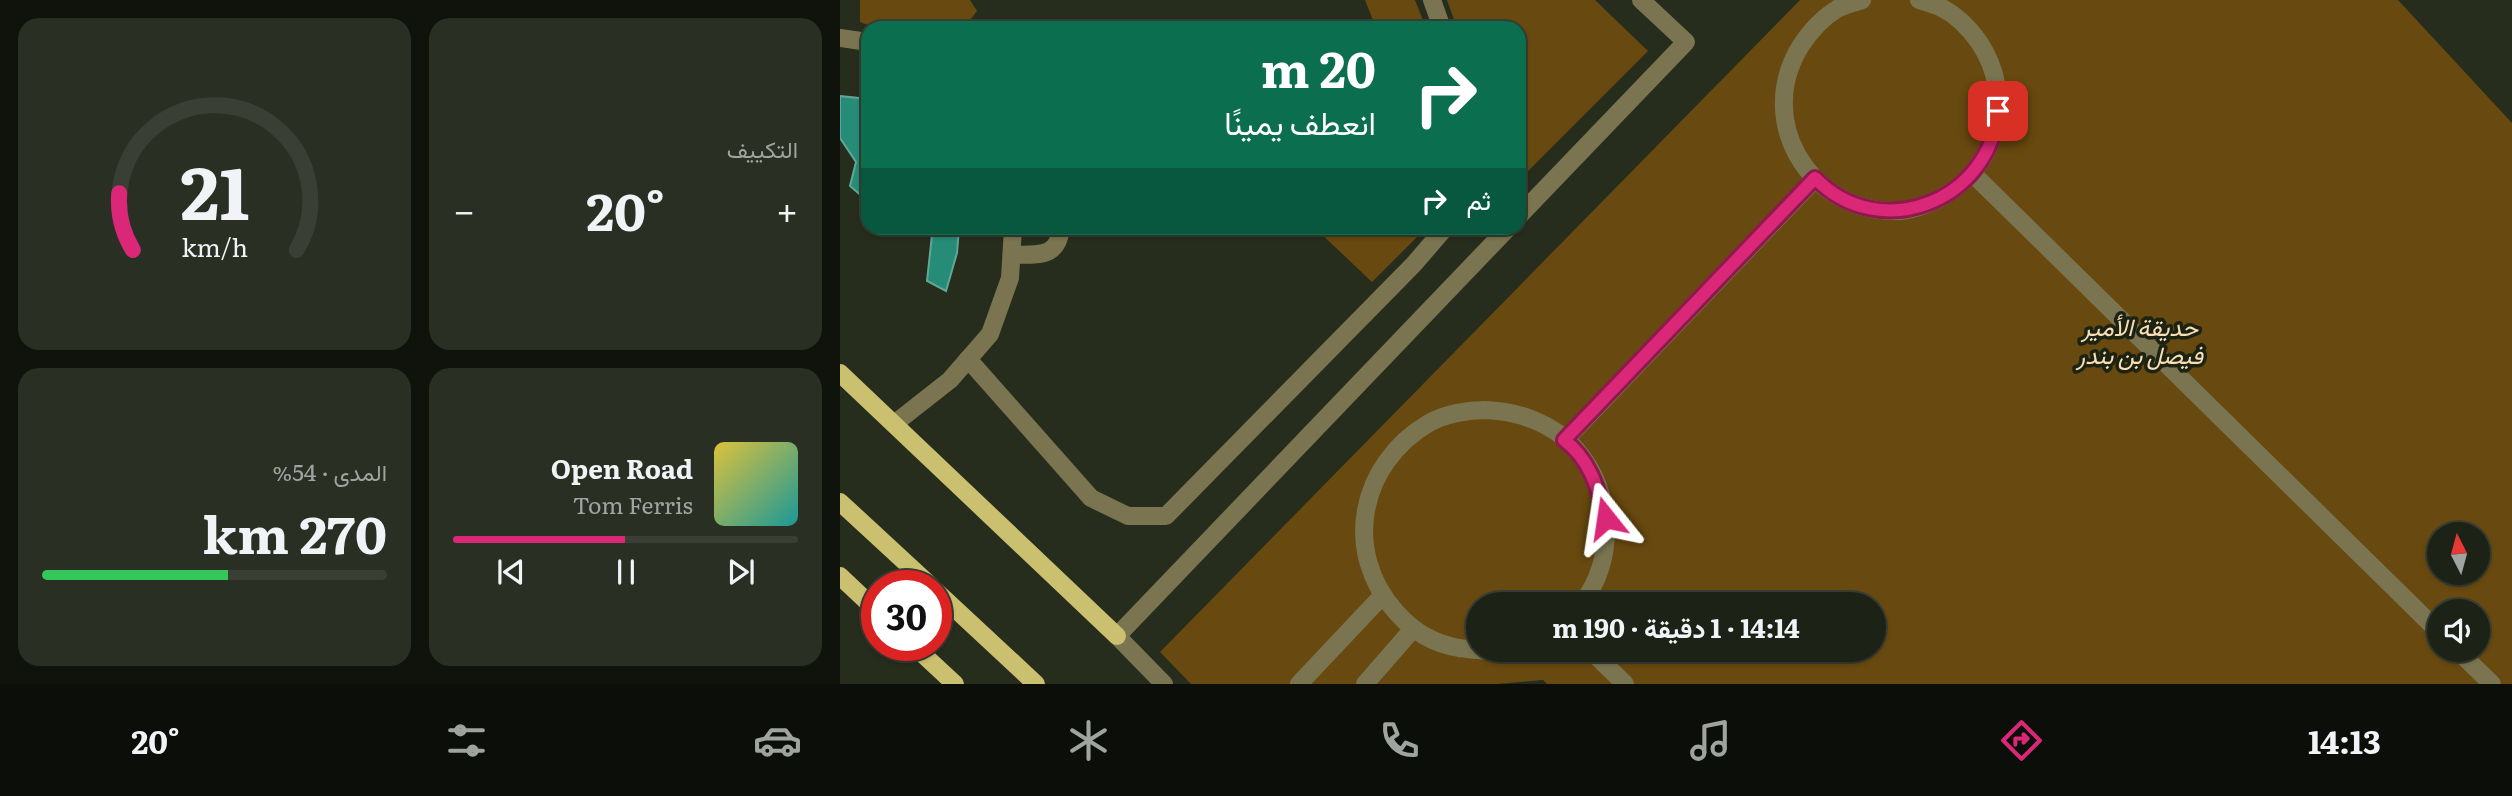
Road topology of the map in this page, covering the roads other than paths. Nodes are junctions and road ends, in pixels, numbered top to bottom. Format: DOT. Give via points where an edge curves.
graph roads {
  1 [pos="1432,0"];
  2 [pos="1641,0"];
  3 [pos="1862,0"];
  4 [pos="1919,0"];
  5 [pos="1440,21"];
  6 [pos="840,38"];
  7 [pos="861,41"];
  8 [pos="1972,173"];
  9 [pos="1815,178"];
  10 [pos="1526,209"];
  11 [pos="1013,235"];
  12 [pos="1060,235"];
  13 [pos="1439,235"];
  14 [pos="1501,235"];
  15 [pos="1012,255"];
  16 [pos="968,359"];
  17 [pos="840,373"];
  18 [pos="894,424"];
  19 [pos="1564,440"];
  20 [pos="840,502"];
  21 [pos="914,570"];
  22 [pos="840,576"];
  23 [pos="1590,592"];
  24 [pos="861,596"];
  25 [pos="1382,596"];
  26 [pos="952,607"];
  27 [pos="2427,620"];
  28 [pos="1412,630"];
  29 [pos="1116,636"];
  30 [pos="1466,649"];
  31 [pos="930,661"];
  32 [pos="1602,662"];
  33 [pos="2469,662"];
  34 [pos="955,684"];
  35 [pos="1035,684"];
  36 [pos="1164,684"];
  37 [pos="1299,684"];
  38 [pos="1365,684"];
  39 [pos="1625,684"];
  40 [pos="2492,684"];
  1 -- 5 [label="street"];
  2 -- 10 [label="street" via="1686,42"];
  3 -- 9 [label="street" via="1837,9 1809,32 1790,63 1782,97 1786,132 1801,164"];
  4 -- 8 [label="street" via="1941,7 1970,29 1990,59 1999,93 1996,129 1982,162"];
  6 -- 7 [label="street"];
  8 -- 9 [label="street" via="1958,188 1927,205 1892,211 1857,206 1826,190"];
  8 -- 27 [label="street"];
  9 -- 19 [label="street"];
  11 -- 15 [label="street"];
  12 -- 15 [label="street" via="1053,249 1041,254"];
  13 -- 16 [label="street" via="1166,516 1128,516 1091,498"];
  14 -- 29 [label="street"];
  15 -- 16 [label="street" via="1010,278 990,334"];
  16 -- 18 [label="street"];
  17 -- 18 [label="main road"];
  18 -- 29 [label="main road"];
  19 -- 23 [label="street" via="1575,448 1596,481 1606,518 1604,557"];
  19 -- 25 [label="street" via="1544,424 1507,411 1468,410 1430,422 1398,445 1375,478 1363,518 1366,559"];
  20 -- 21 [label="main road"];
  22 -- 24 [label="main road"];
  25 -- 28 [label="street"];
  25 -- 37 [label="street"];
  26 -- 35 [label="main road"];
  28 -- 30 [label="street" via="1447,646"];
  28 -- 38 [label="street"];
  29 -- 36 [label="street"];
  31 -- 34 [label="main road"];
  32 -- 39 [label="street"];
  33 -- 40 [label="street"];
}
